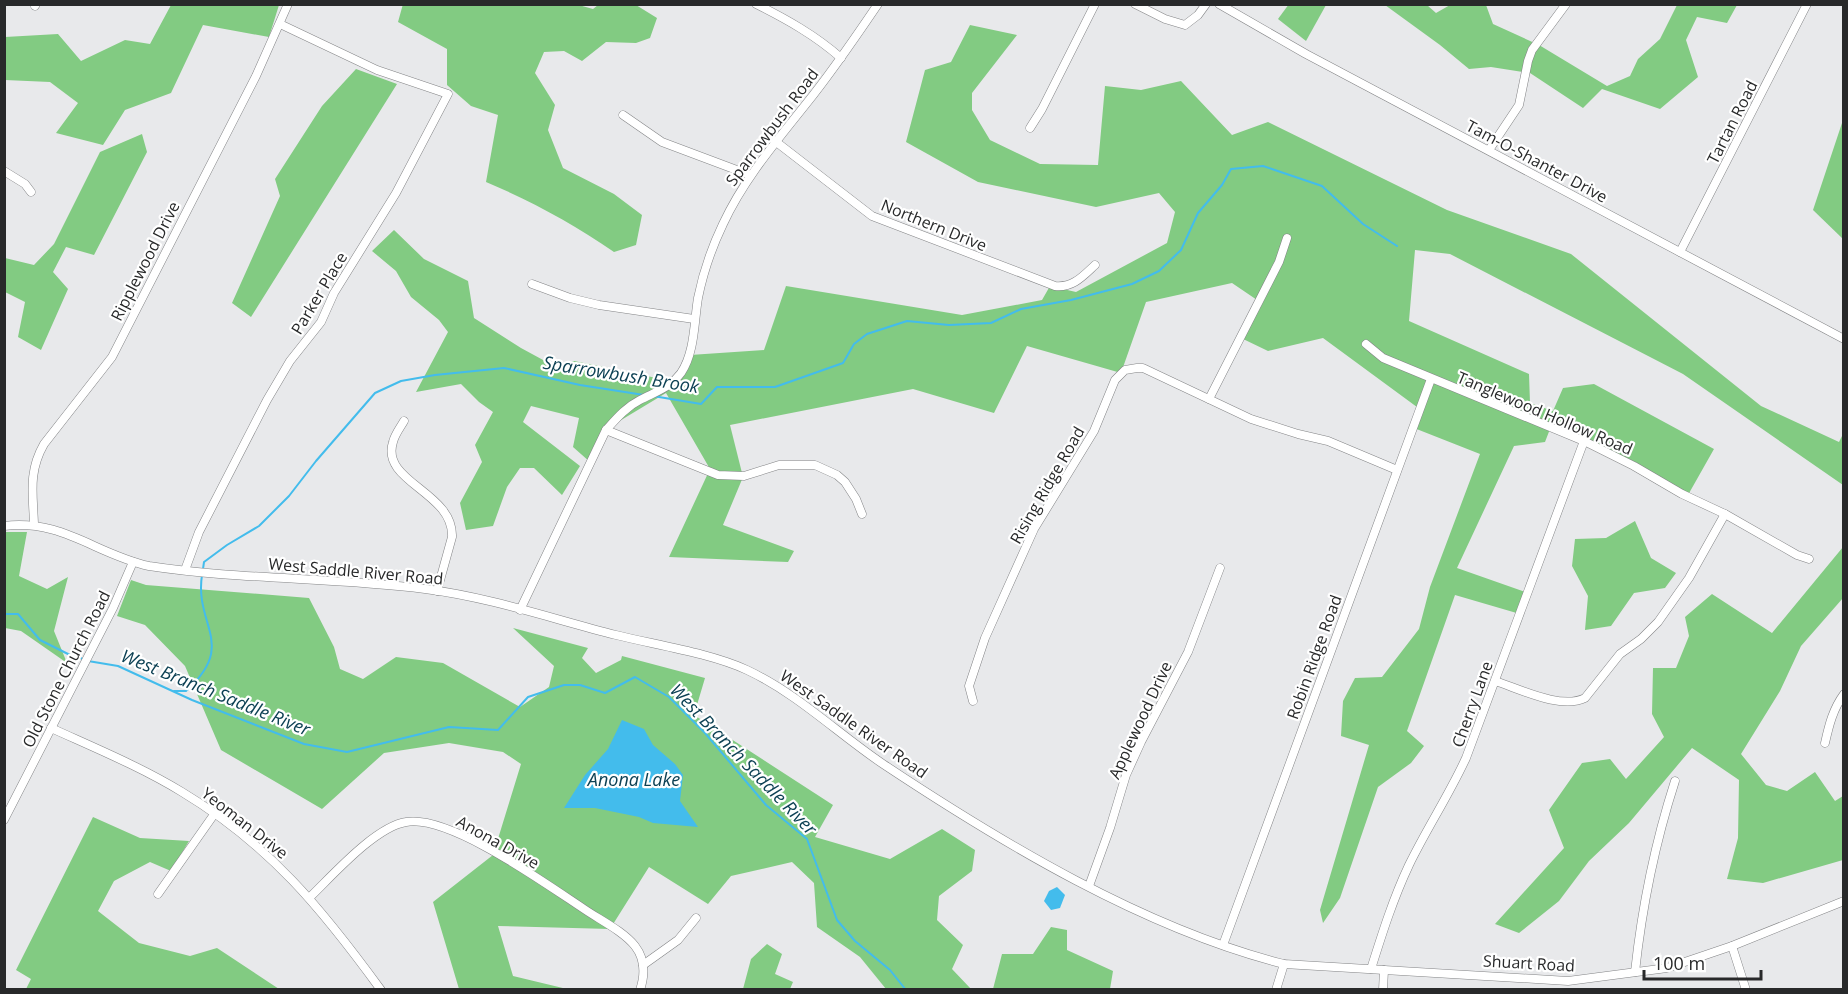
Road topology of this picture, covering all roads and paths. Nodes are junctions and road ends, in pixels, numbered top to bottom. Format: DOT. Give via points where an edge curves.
graph roads {
  1 [pos="288,4"];
  2 [pos="756,4"];
  3 [pos="878,4"];
  4 [pos="1095,4"];
  5 [pos="1135,4"];
  6 [pos="1206,4"];
  7 [pos="1219,4"];
  8 [pos="1566,4"];
  9 [pos="1807,4"];
  10 [pos="280,24"];
  11 [pos="841,58"];
  12 [pos="623,115"];
  13 [pos="1030,128"];
  14 [pos="775,141"];
  15 [pos="1489,150"];
  16 [pos="4,171"];
  17 [pos="750,175"];
  18 [pos="31,192"];
  19 [pos="1287,238"];
  20 [pos="1680,252"];
  21 [pos="1095,265"];
  22 [pos="532,284"];
  23 [pos="694,319"];
  24 [pos="1844,339"];
  25 [pos="1366,344"];
  26 [pos="1431,379"];
  27 [pos="1209,399"];
  28 [pos="404,421"];
  29 [pos="606,430"];
  30 [pos="1584,441"];
  31 [pos="1397,470"];
  32 [pos="862,514"];
  33 [pos="1725,514"];
  34 [pos="34,524"];
  35 [pos="4,526"];
  36 [pos="1809,559"];
  37 [pos="133,562"];
  38 [pos="1220,568"];
  39 [pos="185,570"];
  40 [pos="437,591"];
  41 [pos="520,610"];
  42 [pos="1495,681"];
  43 [pos="1844,694"];
  44 [pos="973,701"];
  45 [pos="51,728"];
  46 [pos="1825,743"];
  47 [pos="1675,781"];
  48 [pos="215,813"];
  49 [pos="4,819"];
  50 [pos="1089,886"];
  51 [pos="158,894"];
  52 [pos="310,897"];
  53 [pos="1844,901"];
  54 [pos="696,918"];
  55 [pos="1222,945"];
  56 [pos="1732,946"];
  57 [pos="1284,963"];
  58 [pos="643,965"];
  59 [pos="1371,969"];
  60 [pos="1384,970"];
  61 [pos="1452,972"];
  62 [pos="1635,972"];
  63 [pos="381,990"];
  64 [pos="640,990"];
  65 [pos="1276,990"];
  66 [pos="1383,990"];
  67 [pos="1746,990"];
  1 -- 10 [label="street, Ripplewood Drive"];
  2 -- 11 [label="street" via="803,29"];
  3 -- 11 [label="street, Sparrowbush Road"];
  4 -- 13 [label="street"];
  5 -- 6 [label="street" via="1185,25"];
  7 -- 15 [label="street, Tam-O-Shanter Drive"];
  8 -- 15 [label="street" via="1535,45 1519,105"];
  9 -- 20 [label="street, Tartan Road"];
  10 -- 34 [label="street, Ripplewood Drive" via="112,357 36,457 32,483"];
  10 -- 39 [label="street, Parker Place" via="376,70 448,94 321,322 290,361 267,400 199,532"];
  11 -- 14 [label="street, Sparrowbush Road"];
  12 -- 17 [label="street" via="679,149"];
  14 -- 17 [label="street, Sparrowbush Road"];
  14 -- 21 [label="street, Northern Drive" via="872,216 906,230 1055,286 1074,283"];
  15 -- 20 [label="street, Tam-O-Shanter Drive"];
  16 -- 18 [label="street"];
  17 -- 23 [label="street, Sparrowbush Road" via="713,248"];
  19 -- 27 [label="street" via="1279,262"];
  20 -- 24 [label="street, Tam-O-Shanter Drive"];
  22 -- 23 [label="street" via="599,305"];
  23 -- 29 [label="street, Sparrowbush Road" via="690,351 676,379 626,410"];
  25 -- 26 [label="street, Tanglewood Hollow Road" via="1383,358"];
  26 -- 30 [label="street, Tanglewood Hollow Road"];
  26 -- 31 [label="street, Robin Ridge Road"];
  27 -- 31 [label="street" via="1251,419 1347,448"];
  27 -- 44 [label="street, Rising Ridge Road" via="1143,369 1125,370 1115,380 1094,431 1034,529 985,639 969,686"];
  28 -- 40 [label="street" via="392,444 394,460 403,475 442,507 452,529"];
  29 -- 32 [label="street" via="718,475 744,476 779,465 815,465 845,482"];
  29 -- 41 [label="street, Sparrowbush Road"];
  30 -- 33 [label="street, Tanglewood Hollow Road"];
  30 -- 42 [label="street, Cherry Lane"];
  31 -- 55 [label="street, Robin Ridge Road"];
  33 -- 36 [label="street, Tanglewood Hollow Road"];
  33 -- 42 [label="street" via="1689,578 1658,622 1620,654 1585,698 1562,702"];
  34 -- 35 [label="street, West Saddle River Road"];
  34 -- 37 [label="street, West Saddle River Road"];
  37 -- 39 [label="street, West Saddle River Road"];
  37 -- 45 [label="street, Old Stone Church Road"];
  38 -- 50 [label="street, Applewood Drive" via="1188,652 1126,775"];
  39 -- 40 [label="street, West Saddle River Road"];
  40 -- 41 [label="street, West Saddle River Road"];
  41 -- 50 [label="street, West Saddle River Road" via="716,660 754,674 802,702 885,765 1023,851"];
  42 -- 59 [label="street, Cherry Lane" via="1458,776 1391,906"];
  43 -- 46 [label="street" via="1837,703"];
  45 -- 48 [label="street, Yeoman Drive" via="158,778"];
  45 -- 49 [label="street, Old Stone Church Road"];
  47 -- 62 [label="street" via="1654,856"];
  48 -- 51 [label="street"];
  48 -- 52 [label="street, Yeoman Drive" via="263,850"];
  50 -- 55 [label="street, West Saddle River Road"];
  52 -- 58 [label="street, Anona Drive" via="384,830 404,822 423,822 475,842 558,892 630,941"];
  52 -- 63 [label="street, Yeoman Drive"];
  53 -- 56 [label="street, Shuart Road"];
  54 -- 58 [label="street" via="678,940"];
  55 -- 57 [label="street, West Saddle River Road"];
  56 -- 62 [label="street, Shuart Road" via="1667,968"];
  56 -- 67 [label="street"];
  57 -- 59 [label="street, West Saddle River Road"];
  57 -- 65 [label="street"];
  58 -- 64 [label="street"];
  59 -- 60 [label="street, West Saddle River Road"];
  60 -- 61 [label="street, West Saddle River Road"];
  60 -- 66 [label="street"];
  61 -- 62 [label="street, Shuart Road" via="1568,981"];
}
